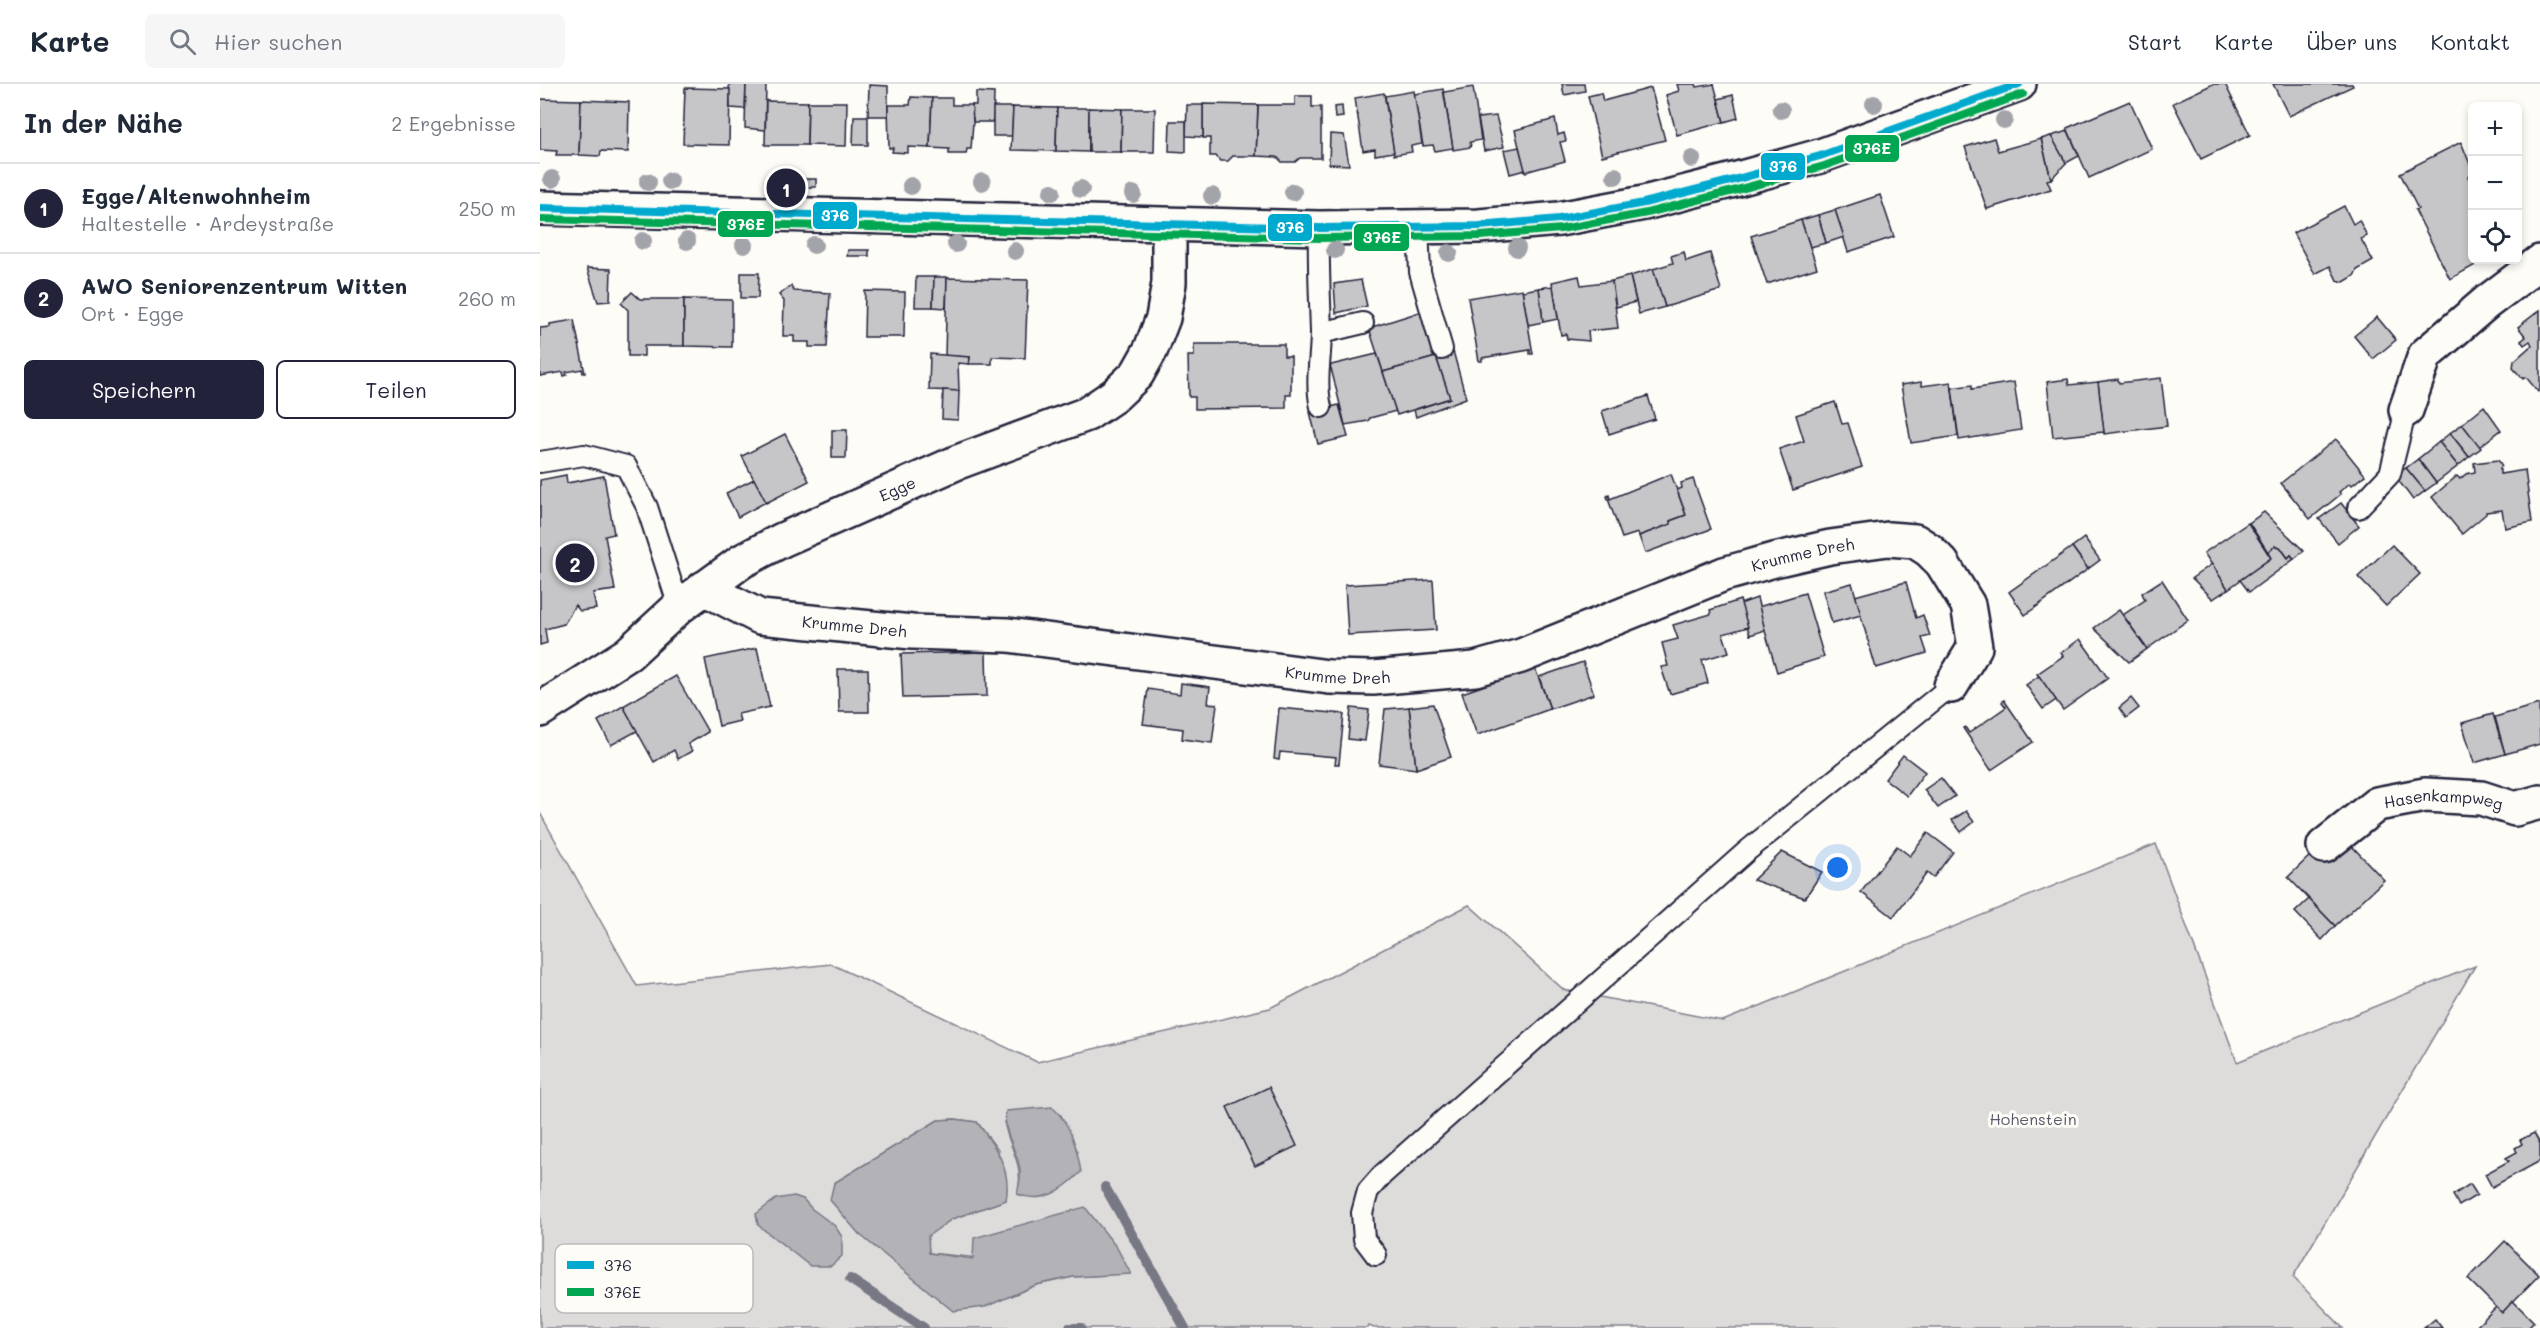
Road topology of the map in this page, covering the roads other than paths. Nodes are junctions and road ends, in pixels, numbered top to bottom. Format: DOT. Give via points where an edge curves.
graph roads {
  1 [pos="2019,84"];
  2 [pos="540,208"];
  3 [pos="1169,225"];
  4 [pos="1418,226"];
  5 [pos="1319,228"];
  6 [pos="2540,262"];
  7 [pos="1363,323"];
  8 [pos="1321,333"];
  9 [pos="1442,349"];
  10 [pos="1321,407"];
  11 [pos="2406,410"];
  12 [pos="540,462"];
  13 [pos="2358,508"];
  14 [pos="704,588"];
  15 [pos="679,608"];
  16 [pos="1951,686"];
  17 [pos="540,710"];
  18 [pos="2540,802"];
  19 [pos="2324,846"];
  20 [pos="1376,1255"];
  1 -- 4 [label="street" via="1820,156 1644,203 1559,219 1479,226"];
  2 -- 3 [label="street"];
  3 -- 5 [label="street"];
  3 -- 14 [label="street, Egge" via="1169,283 1163,318 1137,374 1115,394 1087,414 958,462 782,540 742,561"];
  4 -- 5 [label="street"];
  4 -- 9 [label="lane" via="1420,272"];
  5 -- 8 [label="lane"];
  6 -- 11 [label="street" via="2424,355"];
  7 -- 8 [label="lane"];
  8 -- 10 [label="lane"];
  11 -- 13 [label="lane" via="2390,474"];
  12 -- 15 [label="lane" via="584,455 626,466 647,507"];
  14 -- 15 [label="street, Egge"];
  14 -- 16 [label="street, Krumme Dreh" via="760,617 912,632 1008,635 1329,677 1372,678 1475,669 1521,656 1724,574 1819,550 1888,538 1915,541 1929,550 1950,574 1968,605 1975,647"];
  15 -- 17 [label="street, Egge" via="628,654"];
  16 -- 20 [label="lane, Krumme Dreh" via="1747,851 1382,1175 1368,1191 1362,1213 1364,1239"];
  18 -- 19 [label="street, Hasenkampweg" via="2514,809 2481,798 2424,795 2377,804"];
}
